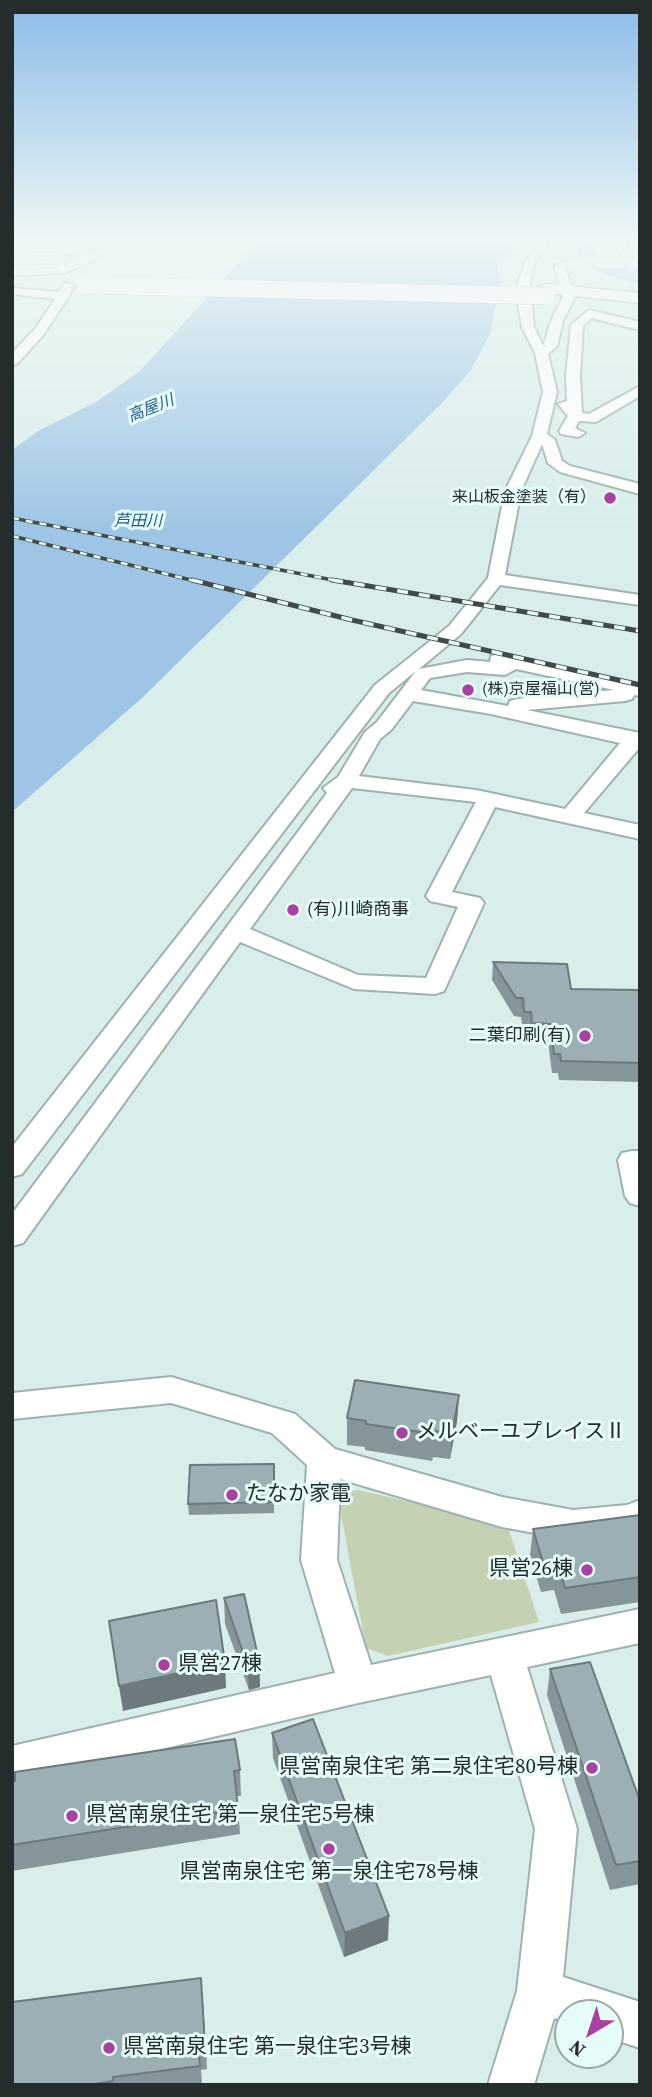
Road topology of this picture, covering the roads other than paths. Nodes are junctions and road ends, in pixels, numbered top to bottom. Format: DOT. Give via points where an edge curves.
graph roads {
  1 [pos="35,335"];
  2 [pos="537,335"];
  3 [pos="551,335"];
  4 [pos="559,335"];
  5 [pos="576,335"];
  6 [pos="547,344"];
  7 [pos="12,361"];
  8 [pos="640,390"];
  9 [pos="550,392"];
  10 [pos="575,416"];
  11 [pos="578,433"];
  12 [pos="539,436"];
  13 [pos="640,489"];
  14 [pos="496,579"];
  15 [pos="640,600"];
  16 [pos="431,647"];
  17 [pos="513,663"];
  18 [pos="382,689"];
  19 [pos="638,690"];
  20 [pos="407,694"];
  21 [pos="491,708"];
  22 [pos="372,736"];
  23 [pos="637,739"];
  24 [pos="346,781"];
  25 [pos="488,799"];
  26 [pos="640,811"];
  27 [pos="571,815"];
  28 [pos="272,828"];
  29 [pos="634,831"];
  30 [pos="218,902"];
  31 [pos="237,932"];
  32 [pos="195,986"];
  33 [pos="65,1103"];
  34 [pos="640,1160"];
  35 [pos="12,1167"];
  36 [pos="640,1196"];
  37 [pos="32,1209"];
  38 [pos="12,1236"];
  39 [pos="12,1406"];
  40 [pos="324,1460"];
  41 [pos="640,1515"];
  42 [pos="640,1626"];
  43 [pos="504,1656"];
  44 [pos="358,1685"];
  45 [pos="12,1765"];
  46 [pos="539,1991"];
  47 [pos="563,1999"];
  48 [pos="512,2085"];
  1 -- 7 [label="street"];
  2 -- 6 [label="street"];
  3 -- 6 [label="street"];
  4 -- 6 [label="street"];
  5 -- 10 [label="street"];
  6 -- 9 [label="street"];
  8 -- 10 [label="street" via="591,419"];
  9 -- 10 [label="street"];
  9 -- 12 [label="street"];
  10 -- 11 [label="street" via="566,431"];
  12 -- 13 [label="street" via="548,440 555,463 565,469"];
  12 -- 14 [label="street" via="513,491"];
  14 -- 15 [label="street"];
  14 -- 16 [label="street" via="455,629"];
  16 -- 17 [label="street"];
  16 -- 18 [label="street"];
  17 -- 19 [label="street"];
  17 -- 20 [label="street" via="505,669 467,666 424,673"];
  18 -- 22 [label="street"];
  18 -- 28 [label="street"];
  19 -- 21 [label="street"];
  20 -- 21 [label="street"];
  20 -- 22 [label="street"];
  21 -- 23 [label="street"];
  22 -- 24 [label="street"];
  23 -- 27 [label="street"];
  24 -- 25 [label="street"];
  24 -- 28 [label="street"];
  24 -- 31 [label="street"];
  25 -- 27 [label="street"];
  25 -- 31 [label="street" via="438,896 472,903 435,986 354,982"];
  26 -- 29 [label="street"];
  27 -- 29 [label="street"];
  28 -- 30 [label="street"];
  30 -- 32 [label="street"];
  30 -- 33 [label="street"];
  31 -- 32 [label="street"];
  32 -- 37 [label="street"];
  33 -- 35 [label="street"];
  33 -- 37 [label="street" via="77,1117 25,1199"];
  34 -- 36 [label="street" via="632,1160"];
  37 -- 38 [label="street"];
  39 -- 40 [label="street" via="170,1390 284,1423"];
  40 -- 41 [label="street" via="502,1512 573,1525"];
  40 -- 44 [label="street" via="319,1560"];
  42 -- 43 [label="street"];
  43 -- 44 [label="street"];
  43 -- 46 [label="street" via="556,1829"];
  44 -- 45 [label="street"];
  46 -- 47 [label="street"];
  46 -- 48 [label="street"];
}
